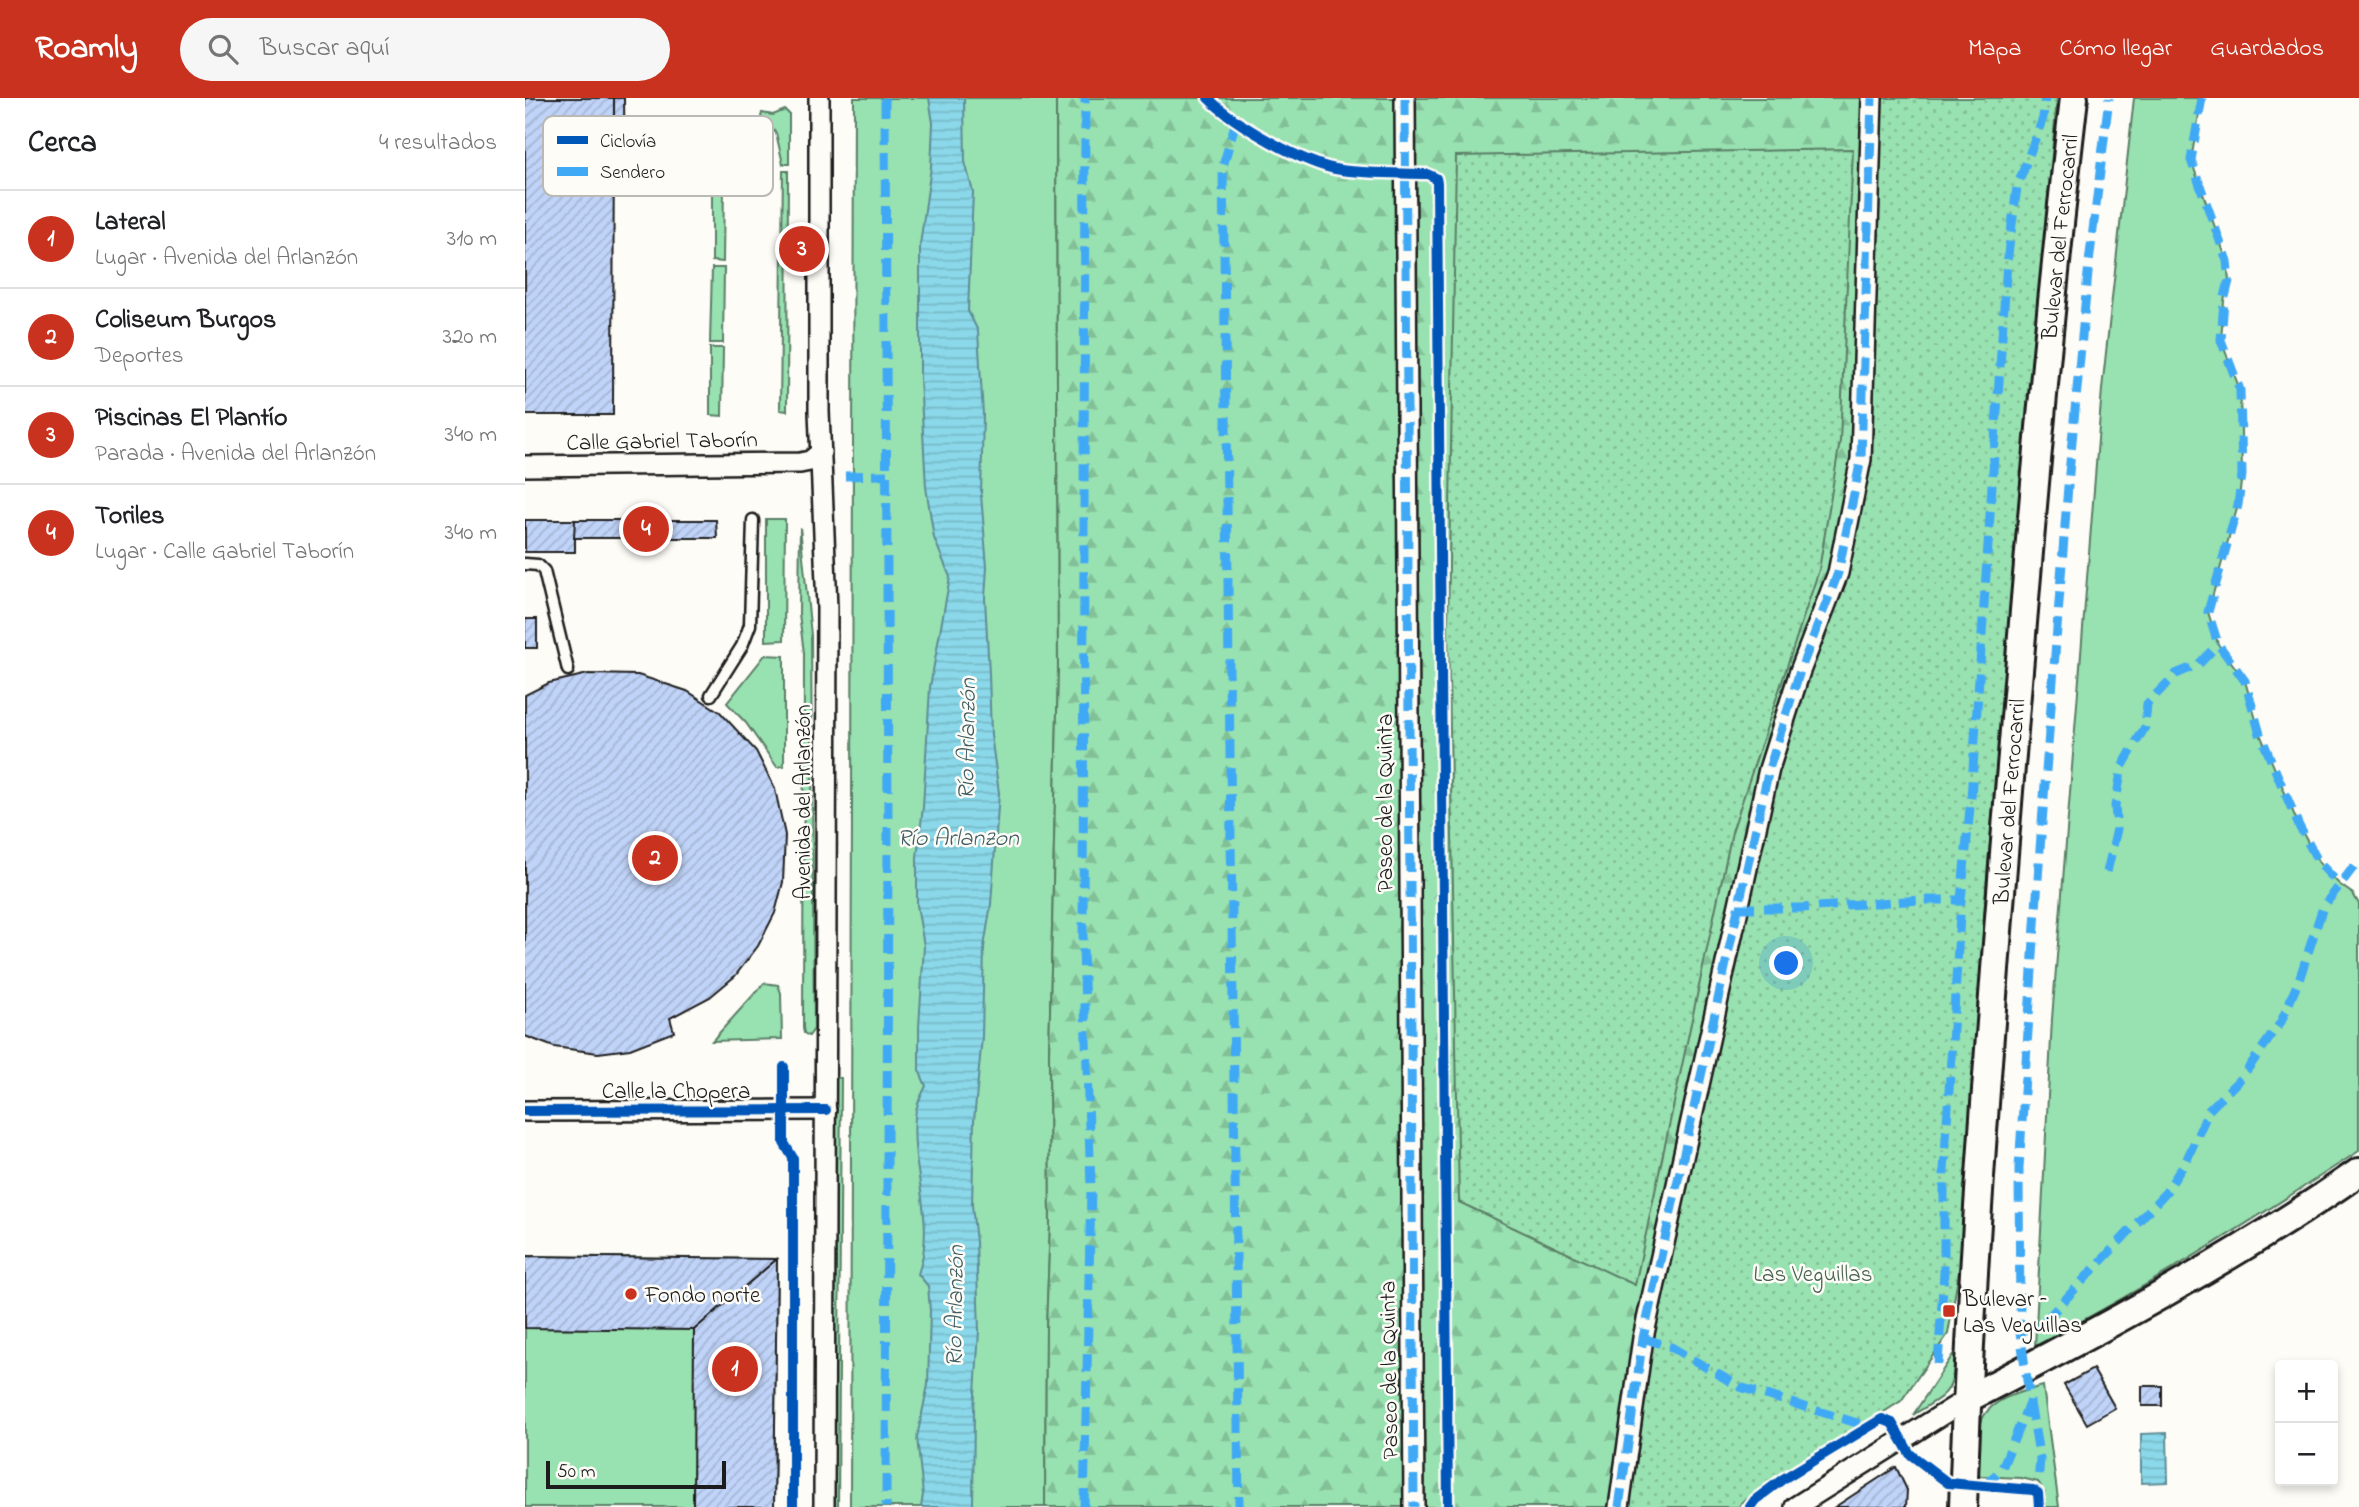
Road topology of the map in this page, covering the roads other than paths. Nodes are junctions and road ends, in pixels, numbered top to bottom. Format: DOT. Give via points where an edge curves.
graph roads {
  1 [pos="819,98"];
  2 [pos="1405,98"];
  3 [pos="1872,98"];
  4 [pos="2074,98"];
  5 [pos="819,411"];
  6 [pos="821,452"];
  7 [pos="800,463"];
  8 [pos="525,466"];
  9 [pos="753,520"];
  10 [pos="525,564"];
  11 [pos="827,608"];
  12 [pos="568,670"];
  13 [pos="711,695"];
  14 [pos="525,1111"];
  15 [pos="826,1111"];
  16 [pos="2359,1172"];
  17 [pos="1967,1399"];
  18 [pos="824,1507"];
  19 [pos="1414,1507"];
  20 [pos="1619,1507"];
  21 [pos="1795,1507"];
  22 [pos="1963,1507"];
  1 -- 5 [label="street, Avenida del Arlanzón"];
  2 -- 19 [label="street, Paseo de la Quinta"];
  3 -- 20 [label="street" via="1861,459 1838,573 1800,671 1766,782 1643,1338"];
  4 -- 17 [label="main road, Bulevar del Ferrocarril" via="2031,525 1990,1021"];
  5 -- 6 [label="street, Avenida del Arlanzón"];
  5 -- 7 [label="street" via="814,443"];
  6 -- 7 [label="street, Calle Gabriel Taborín"];
  6 -- 11 [label="street, Avenida del Arlanzón"];
  7 -- 8 [label="street, Calle Gabriel Taborín"];
  7 -- 11 [label="street" via="814,482 820,576"];
  9 -- 13 [label="lane" via="750,625"];
  10 -- 12 [label="lane" via="538,565 544,571"];
  11 -- 15 [label="street, Avenida del Arlanzón"];
  14 -- 15 [label="street, Calle la Chopera"];
  15 -- 18 [label="street, Avenida del Arlanzón"];
  16 -- 17 [label="main road" via="2190,1279"];
  17 -- 21 [label="street"];
  17 -- 22 [label="main road, Bulevar del Ferrocarril"];
}
